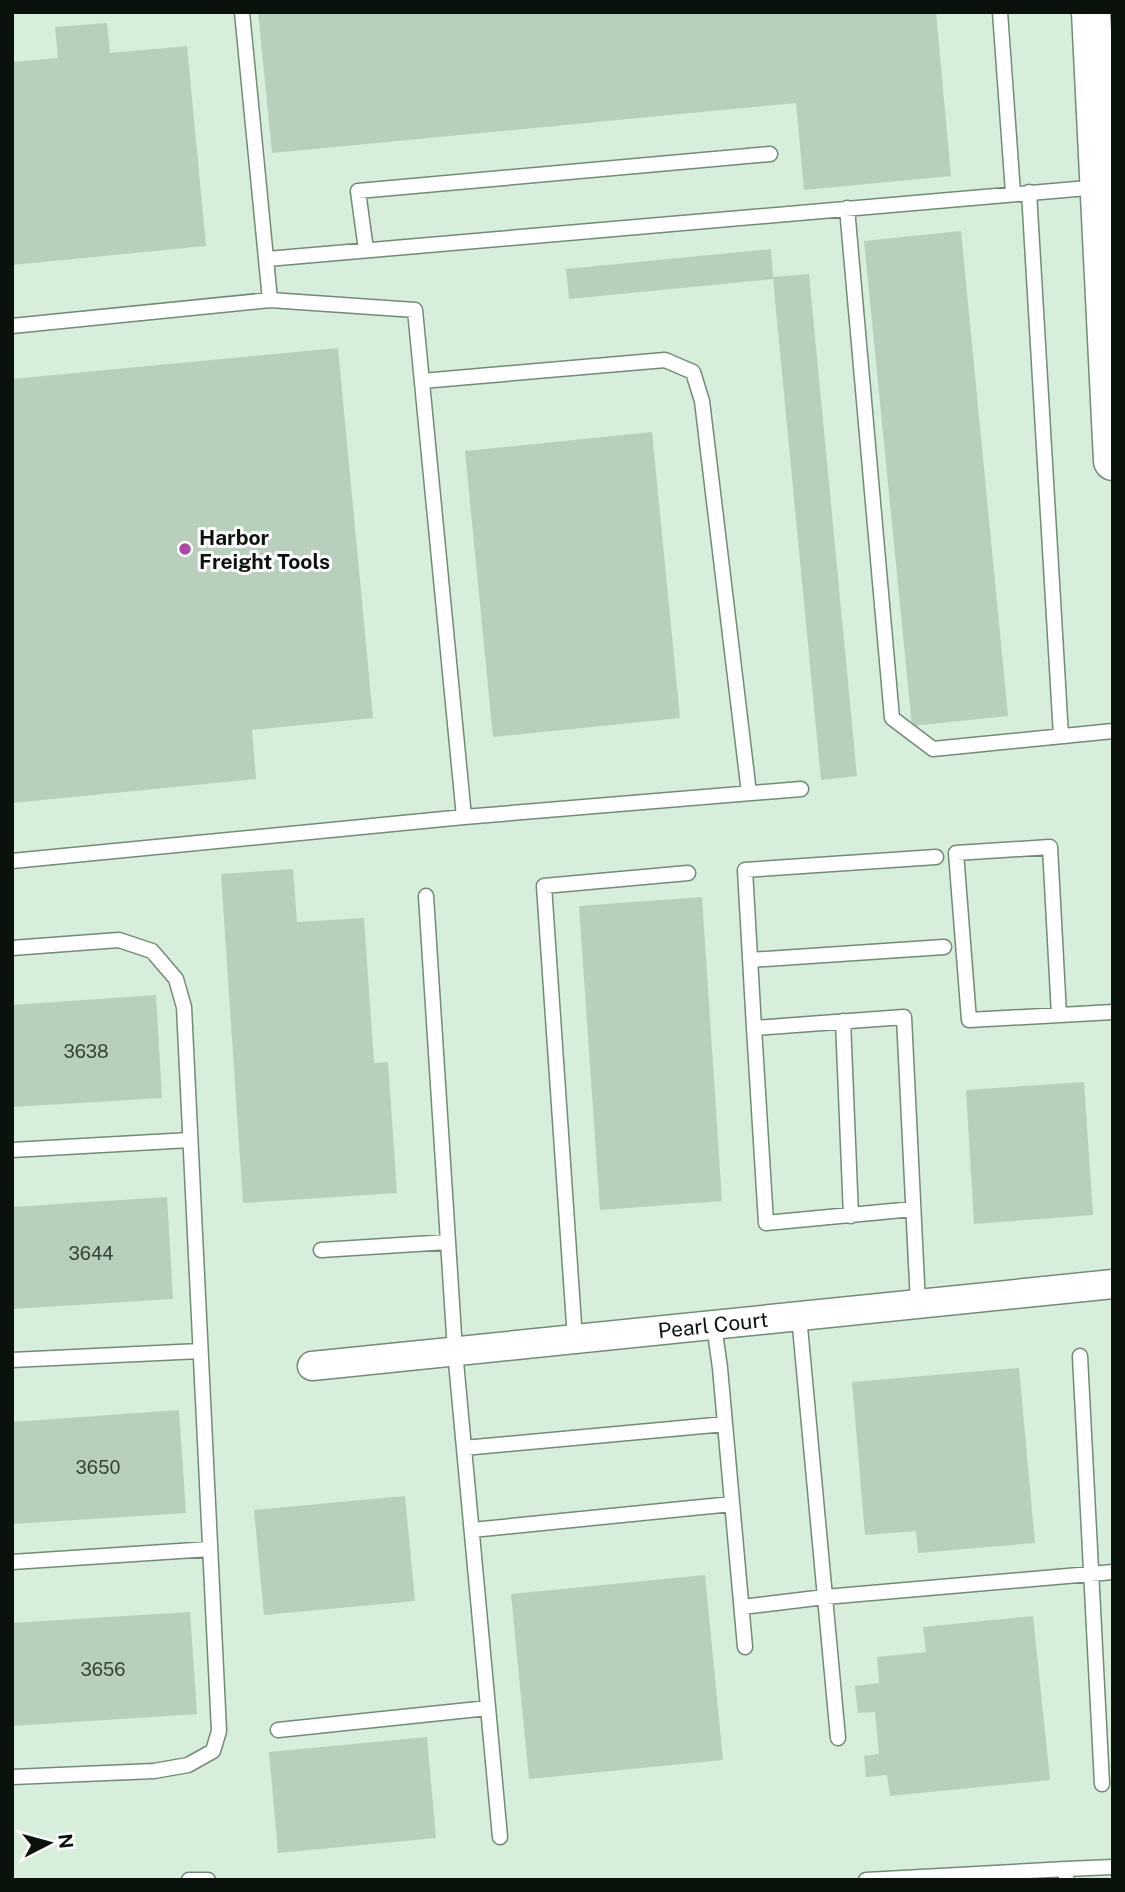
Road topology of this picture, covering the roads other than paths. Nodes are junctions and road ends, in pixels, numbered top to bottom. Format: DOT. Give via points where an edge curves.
graph roads {
  1 [pos="242,12"];
  2 [pos="1000,12"];
  3 [pos="1091,12"];
  4 [pos="770,154"];
  5 [pos="1100,187"];
  6 [pos="1029,192"];
  7 [pos="1013,194"];
  8 [pos="847,208"];
  9 [pos="366,250"];
  10 [pos="267,259"];
  11 [pos="270,300"];
  12 [pos="1109,307"];
  13 [pos="12,326"];
  14 [pos="422,381"];
  15 [pos="1113,461"];
  16 [pos="1113,731"];
  17 [pos="1061,736"];
  18 [pos="800,789"];
  19 [pos="749,793"];
  20 [pos="464,817"];
  21 [pos="936,857"];
  22 [pos="12,862"];
  23 [pos="688,873"];
  24 [pos="426,896"];
  25 [pos="944,947"];
  26 [pos="12,948"];
  27 [pos="750,960"];
  28 [pos="1113,1012"];
  29 [pos="1059,1015"];
  30 [pos="843,1021"];
  31 [pos="754,1028"];
  32 [pos="190,1140"];
  33 [pos="12,1150"];
  34 [pos="913,1209"];
  35 [pos="851,1216"];
  36 [pos="448,1242"];
  37 [pos="321,1250"];
  38 [pos="1113,1284"];
  39 [pos="918,1304"];
  40 [pos="799,1316"];
  41 [pos="714,1325"];
  42 [pos="575,1339"];
  43 [pos="200,1351"];
  44 [pos="455,1351"];
  45 [pos="1080,1356"];
  46 [pos="12,1360"];
  47 [pos="312,1366"];
  48 [pos="725,1424"];
  49 [pos="464,1448"];
  50 [pos="732,1504"];
  51 [pos="472,1530"];
  52 [pos="210,1549"];
  53 [pos="12,1562"];
  54 [pos="1113,1572"];
  55 [pos="1092,1574"];
  56 [pos="825,1597"];
  57 [pos="741,1607"];
  58 [pos="745,1647"];
  59 [pos="488,1708"];
  60 [pos="278,1730"];
  61 [pos="838,1738"];
  62 [pos="12,1777"];
  63 [pos="1102,1784"];
  64 [pos="500,1837"];
  65 [pos="1113,1867"];
  66 [pos="1066,1874"];
  67 [pos="189,1880"];
  68 [pos="208,1880"];
  69 [pos="866,1880"];
  1 -- 10 [label="lane"];
  2 -- 7 [label="lane"];
  3 -- 5 [label="street"];
  4 -- 9 [label="lane" via="358,191"];
  5 -- 6 [label="lane"];
  5 -- 12 [label="street"];
  6 -- 7 [label="lane"];
  6 -- 17 [label="lane"];
  7 -- 8 [label="lane"];
  8 -- 9 [label="lane"];
  8 -- 17 [label="lane" via="892,718 933,749"];
  9 -- 10 [label="lane"];
  10 -- 11 [label="lane"];
  11 -- 13 [label="lane"];
  11 -- 14 [label="lane" via="415,310"];
  12 -- 15 [label="street"];
  14 -- 19 [label="lane" via="665,360 693,372 702,401"];
  14 -- 20 [label="lane"];
  16 -- 17 [label="lane"];
  18 -- 19 [label="lane"];
  19 -- 20 [label="lane"];
  20 -- 22 [label="lane"];
  21 -- 27 [label="lane" via="745,870"];
  23 -- 42 [label="lane" via="544,886"];
  24 -- 36 [label="lane"];
  25 -- 27 [label="lane"];
  26 -- 32 [label="lane" via="119,940 152,951 176,979 184,1007"];
  27 -- 31 [label="lane"];
  28 -- 29 [label="lane"];
  29 -- 29 [label="lane" via="969,1020 956,853 1050,848"];
  30 -- 31 [label="lane"];
  30 -- 34 [label="lane" via="904,1017"];
  30 -- 35 [label="lane"];
  31 -- 35 [label="lane" via="766,1223"];
  32 -- 33 [label="lane"];
  32 -- 43 [label="lane"];
  34 -- 35 [label="lane"];
  34 -- 39 [label="lane"];
  36 -- 37 [label="lane"];
  36 -- 44 [label="lane"];
  38 -- 39 [label="street, Pearl Court"];
  39 -- 40 [label="street, Pearl Court"];
  40 -- 41 [label="street, Pearl Court"];
  40 -- 56 [label="lane"];
  41 -- 42 [label="street, Pearl Court"];
  41 -- 48 [label="lane"];
  42 -- 44 [label="street, Pearl Court"];
  43 -- 46 [label="lane"];
  43 -- 52 [label="lane"];
  44 -- 47 [label="street, Pearl Court"];
  44 -- 49 [label="lane"];
  45 -- 55 [label="lane"];
  48 -- 49 [label="lane"];
  48 -- 50 [label="lane"];
  49 -- 51 [label="lane"];
  50 -- 51 [label="lane"];
  50 -- 57 [label="lane"];
  51 -- 59 [label="lane"];
  52 -- 53 [label="lane"];
  52 -- 62 [label="lane" via="219,1731 213,1751 188,1765 154,1771"];
  54 -- 55 [label="lane"];
  55 -- 56 [label="lane"];
  55 -- 63 [label="lane"];
  56 -- 57 [label="lane"];
  56 -- 61 [label="lane"];
  57 -- 58 [label="lane"];
  59 -- 60 [label="lane"];
  59 -- 64 [label="lane"];
  65 -- 66 [label="lane"];
  66 -- 69 [label="lane"];
  67 -- 68 [label="lane"];
}
